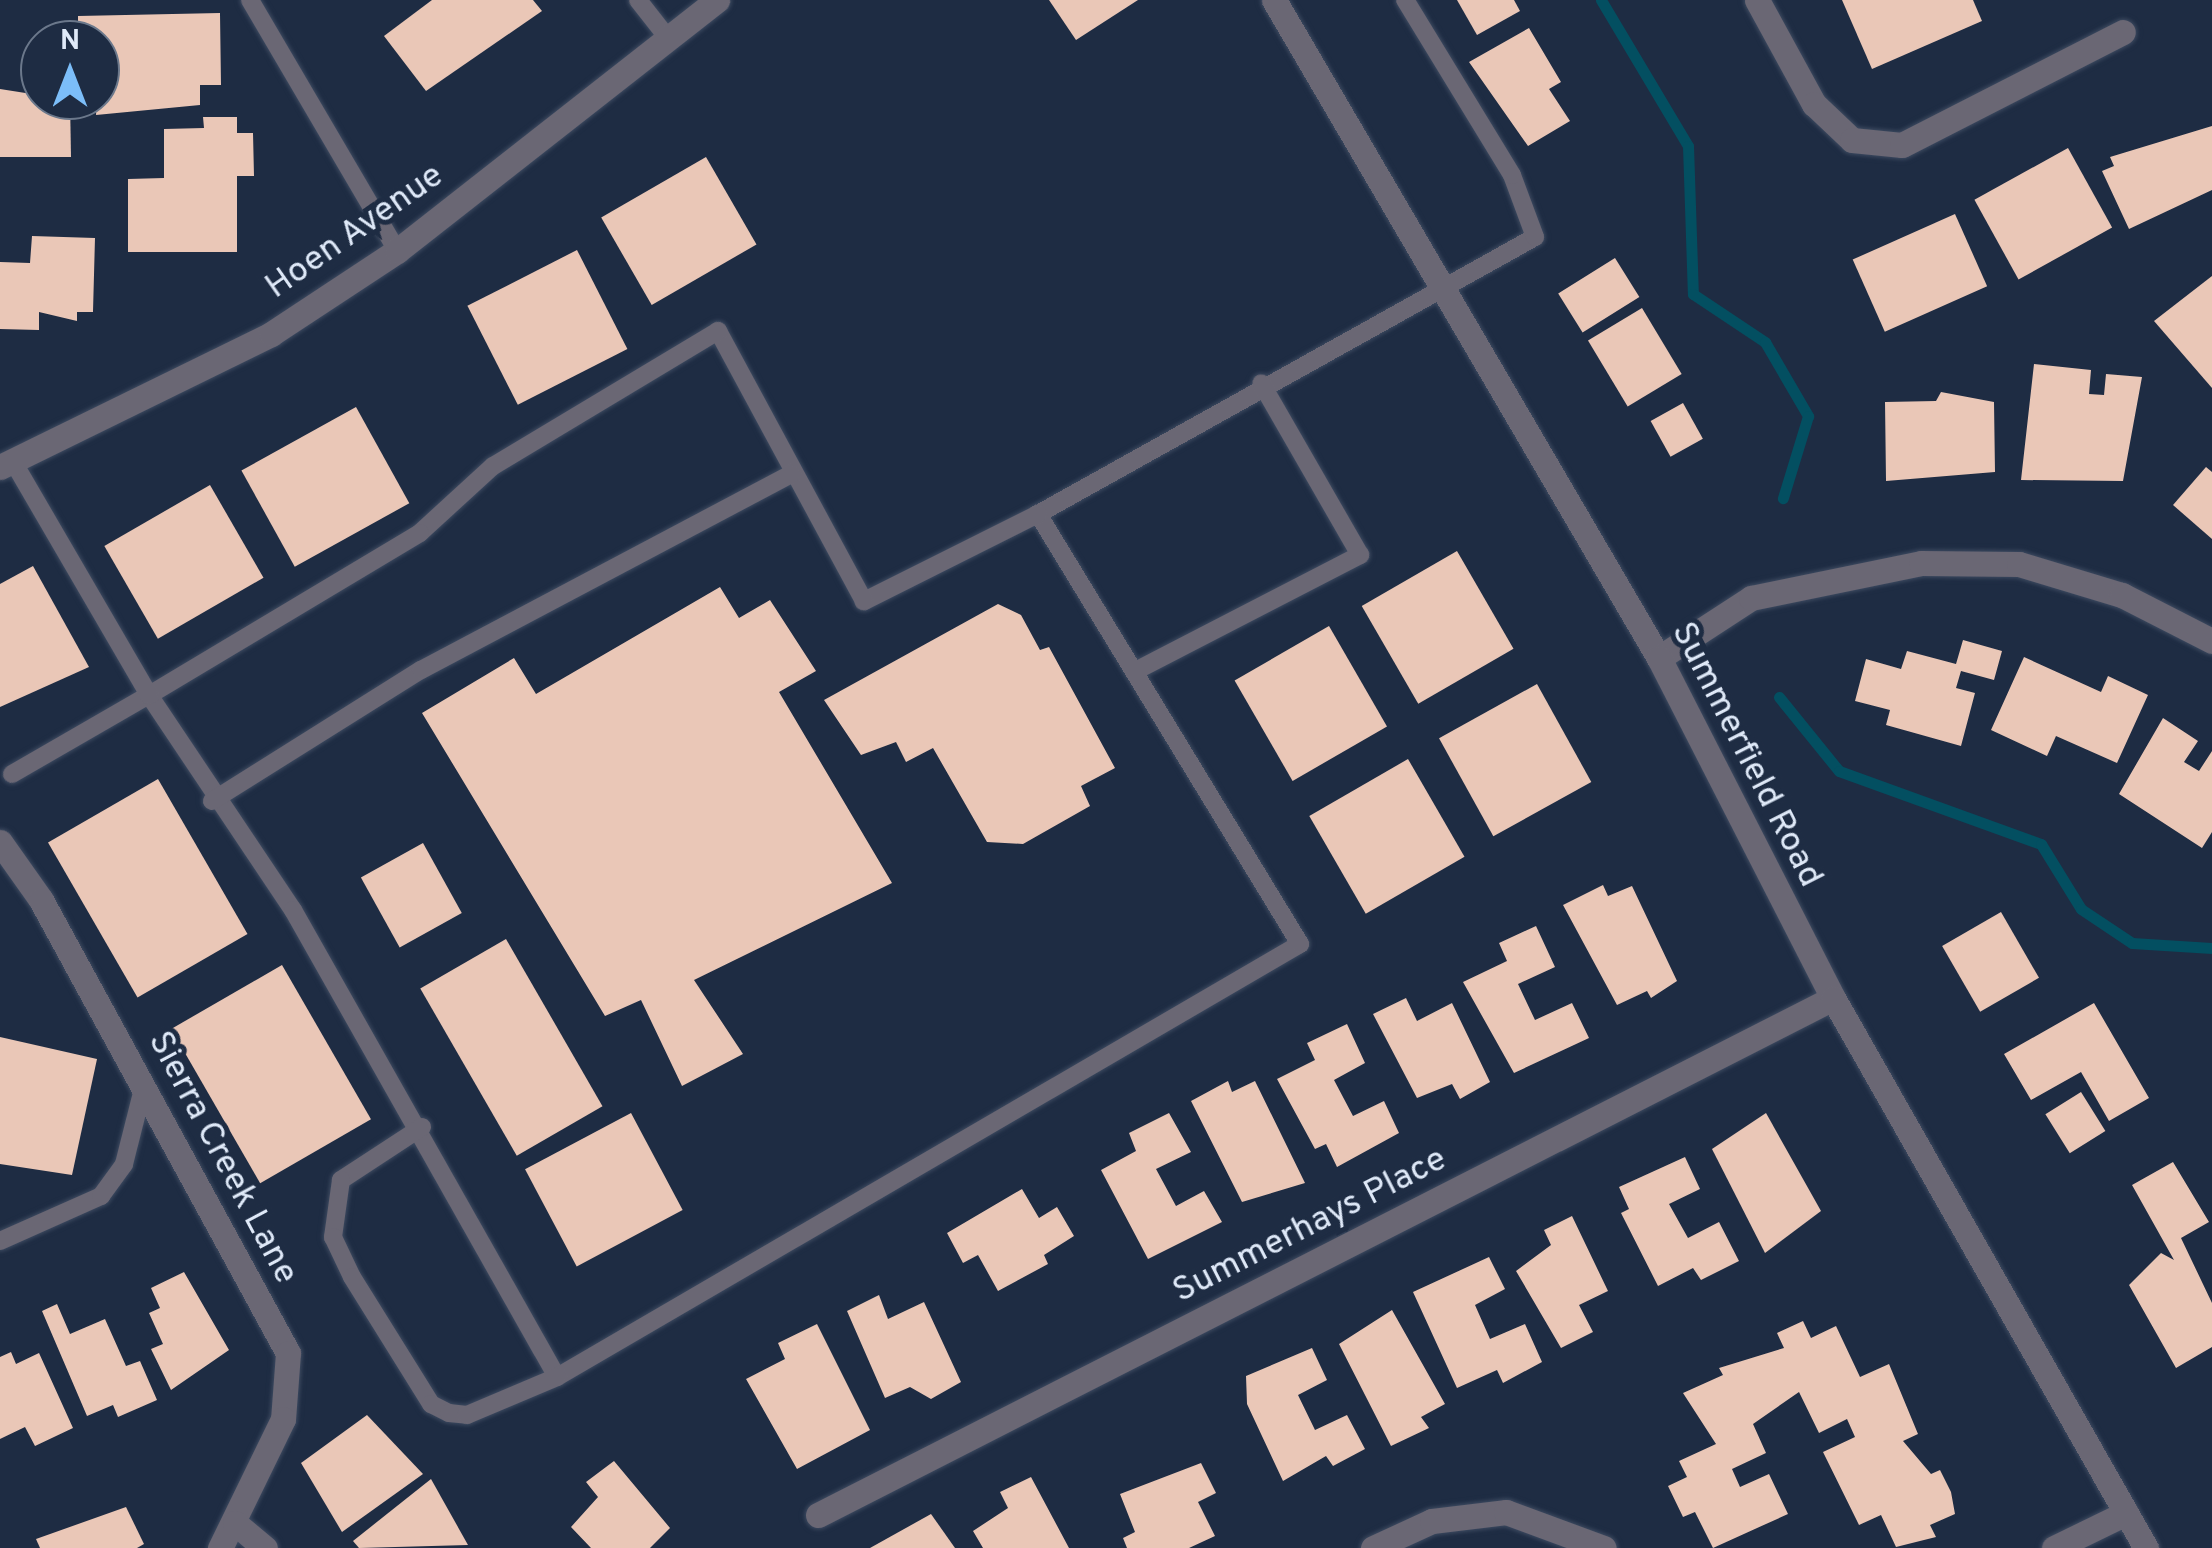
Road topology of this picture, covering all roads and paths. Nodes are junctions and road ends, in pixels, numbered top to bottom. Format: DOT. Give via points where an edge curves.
graph roads {
  1 [pos="250,0"];
  2 [pos="638,0"];
  3 [pos="717,0"];
  4 [pos="1274,0"];
  5 [pos="1405,0"];
  6 [pos="1757,0"];
  7 [pos="2124,32"];
  8 [pos="666,37"];
  9 [pos="397,251"];
  10 [pos="1440,285"];
  11 [pos="1262,383"];
  12 [pos="6,464"];
  13 [pos="791,474"];
  14 [pos="1038,514"];
  15 [pos="2212,641"];
  16 [pos="1659,658"];
  17 [pos="1139,670"];
  18 [pos="149,695"];
  19 [pos="12,774"];
  20 [pos="212,800"];
  21 [pos="0,842"];
  22 [pos="1833,998"];
  23 [pos="144,1084"];
  24 [pos="422,1127"];
  25 [pos="0,1240"];
  26 [pos="557,1377"];
  27 [pos="2126,1513"];
  28 [pos="818,1515"];
  29 [pos="235,1523"];
  30 [pos="220,1548"];
  31 [pos="265,1548"];
  32 [pos="1374,1548"];
  33 [pos="1604,1548"];
  34 [pos="2054,1548"];
  35 [pos="2146,1548"];
  1 -- 9 [label="lane"];
  2 -- 8 [label="lane"];
  3 -- 8 [label="street, Hoen Avenue"];
  4 -- 10 [label="street, Summerfield Road"];
  5 -- 10 [label="lane" via="1512,175 1535,237"];
  6 -- 7 [label="street" via="1814,104 1852,140 1902,145"];
  8 -- 9 [label="street, Hoen Avenue"];
  9 -- 12 [label="street, Hoen Avenue" via="190,381"];
  10 -- 11 [label="lane"];
  10 -- 16 [label="street, Summerfield Road"];
  11 -- 14 [label="lane"];
  11 -- 17 [label="lane" via="1360,555"];
  12 -- 18 [label="lane"];
  13 -- 14 [label="lane" via="864,601"];
  13 -- 18 [label="lane" via="718,331 493,466 420,533"];
  13 -- 20 [label="lane" via="421,670"];
  14 -- 17 [label="lane"];
  15 -- 16 [label="street" via="2122,594 2019,564 1921,563 1751,598"];
  16 -- 22 [label="street, Summerfield Road"];
  17 -- 26 [label="lane" via="1300,944"];
  18 -- 19 [label="lane"];
  18 -- 20 [label="lane"];
  20 -- 24 [label="lane" via="293,910"];
  21 -- 23 [label="street, Sierra Creek Lane"];
  22 -- 27 [label="street, Summerfield Road"];
  22 -- 28 [label="street, Summerhays Place"];
  23 -- 25 [label="lane" via="124,1164 101,1196"];
  23 -- 29 [label="street, Sierra Creek Lane" via="288,1353 283,1419"];
  24 -- 26 [label="lane"];
  24 -- 26 [label="lane" via="342,1180 333,1236 352,1276 431,1404 449,1413 467,1415"];
  27 -- 34 [label="street"];
  27 -- 35 [label="street, Summerfield Road"];
  29 -- 30 [label="street, Sierra Creek Lane"];
  29 -- 31 [label="street"];
  32 -- 33 [label="street" via="1432,1521 1506,1512"];
}
